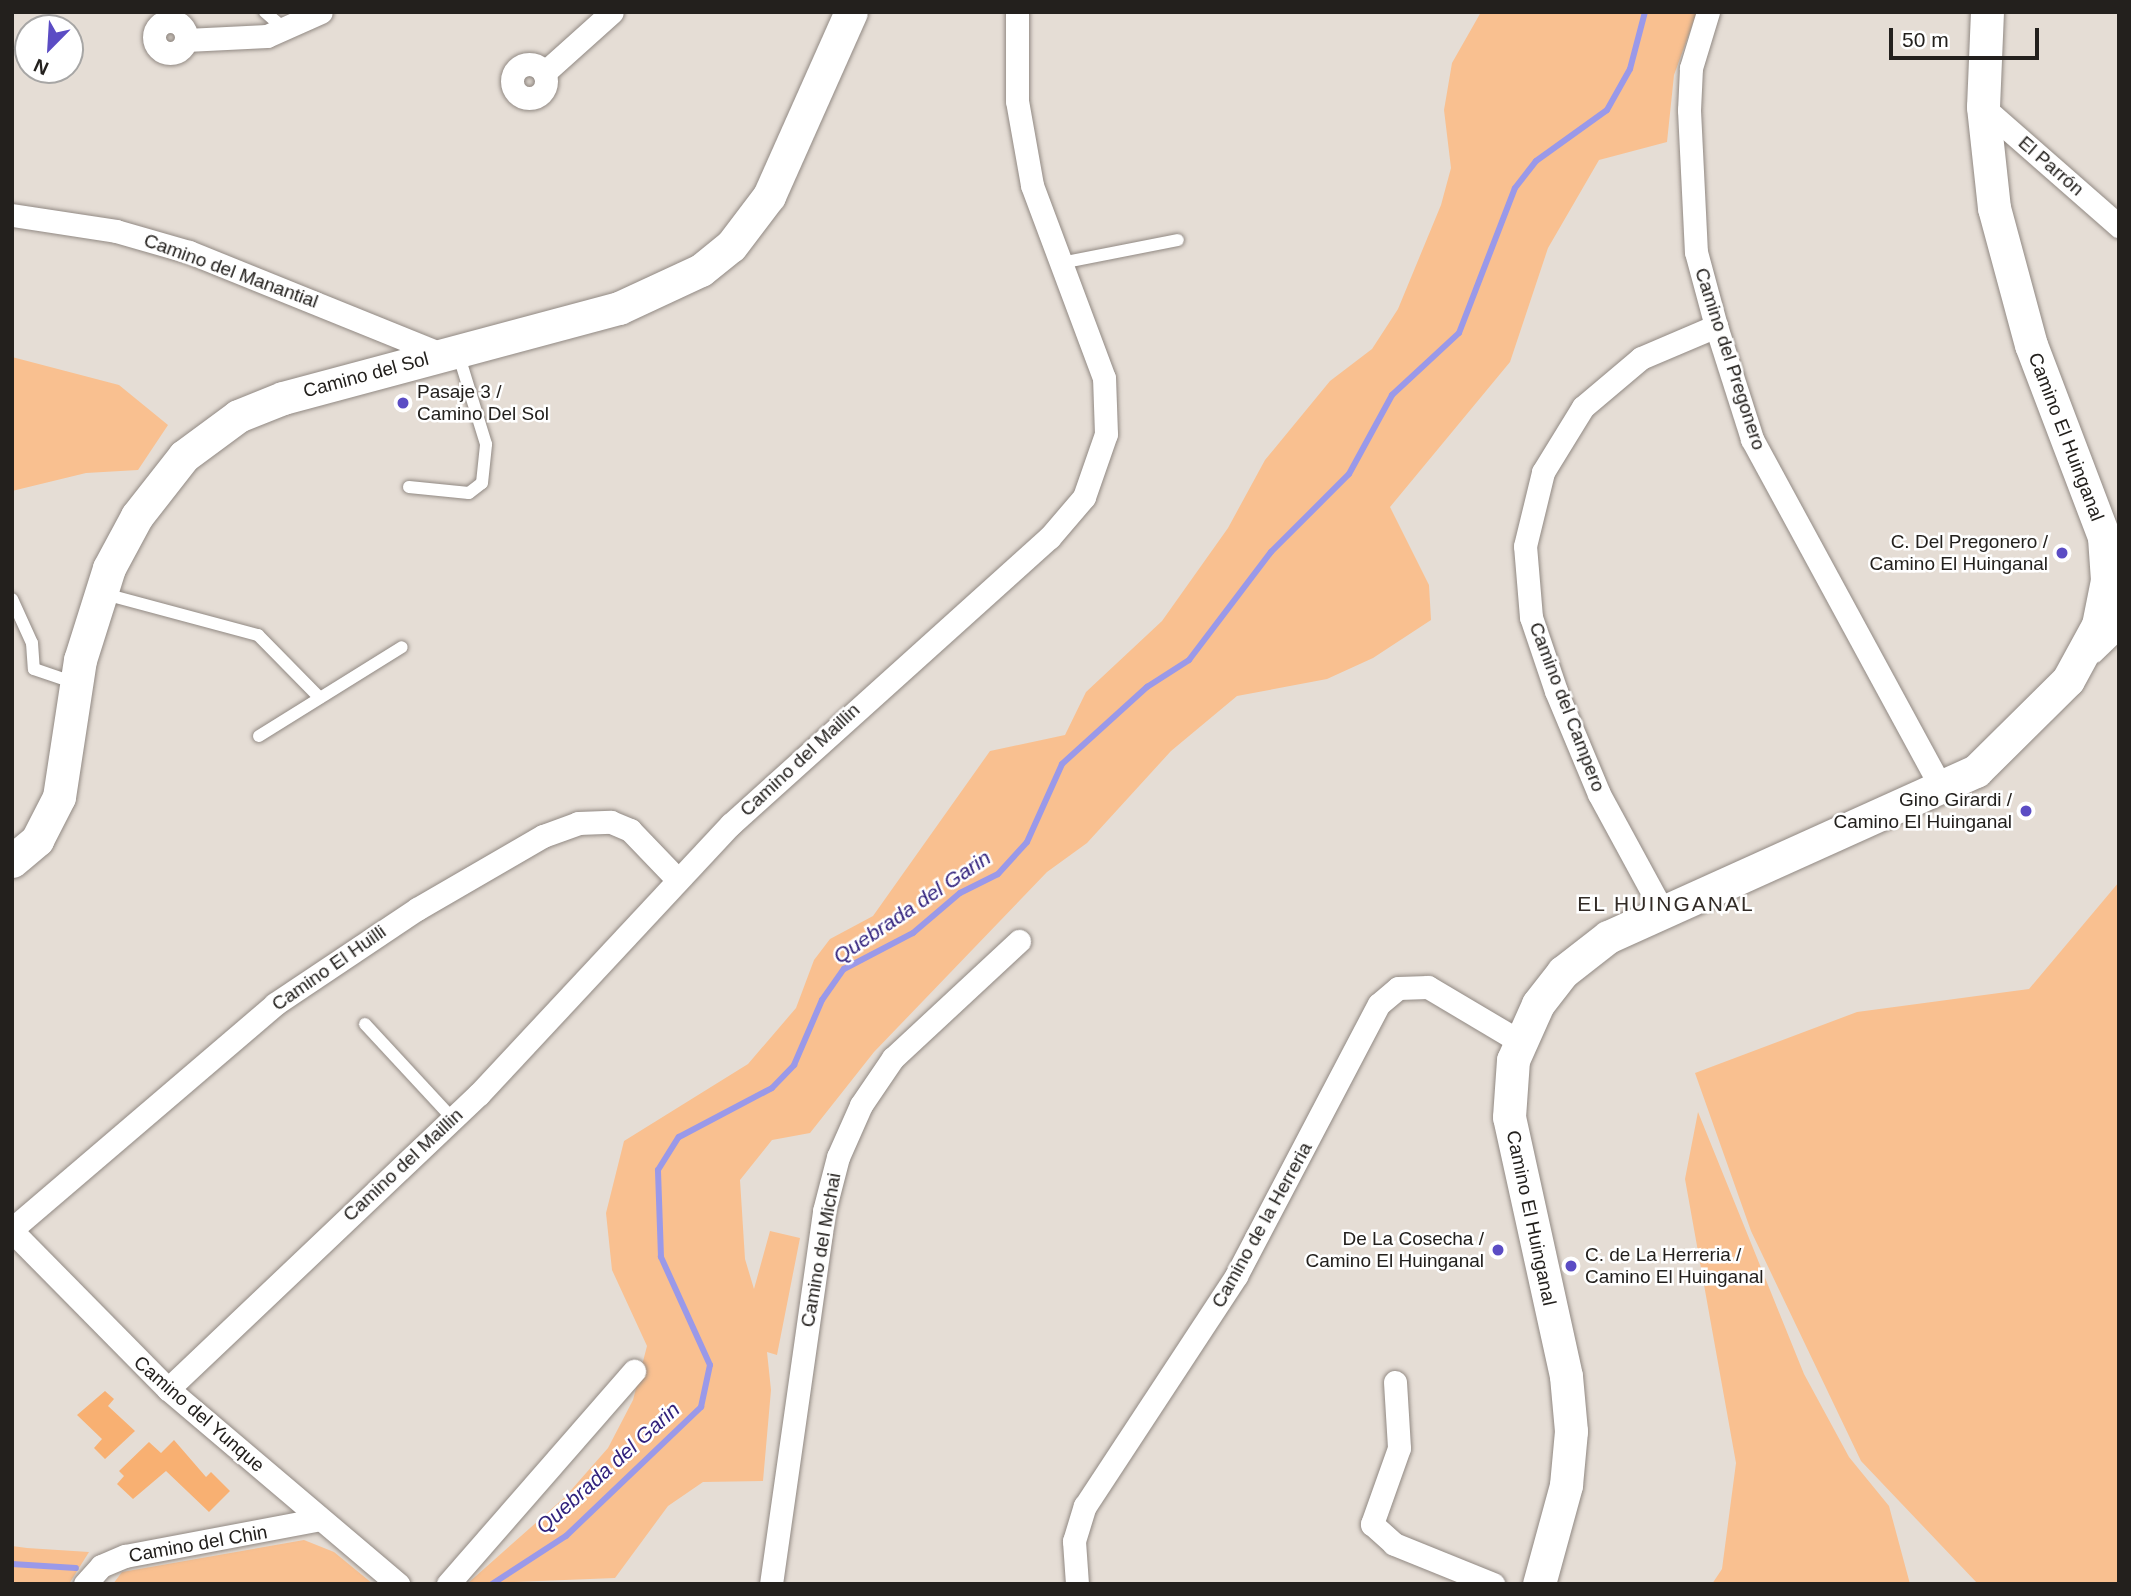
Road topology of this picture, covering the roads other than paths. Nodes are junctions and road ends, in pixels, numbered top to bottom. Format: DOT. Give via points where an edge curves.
graph roads {
  1 [pos="265,12"];
  2 [pos="321,12"];
  3 [pos="612,12"];
  4 [pos="851,12"];
  5 [pos="1017,12"];
  6 [pos="1708,12"];
  7 [pos="1987,12"];
  8 [pos="287,31"];
  9 [pos="186,40"];
  10 [pos="544,73"];
  11 [pos="1983,107"];
  12 [pos="12,215"];
  13 [pos="2119,226"];
  14 [pos="1178,240"];
  15 [pos="1061,263"];
  16 [pos="1716,326"];
  17 [pos="450,352"];
  18 [pos="409,487"];
  19 [pos="99,592"];
  20 [pos="12,599"];
  21 [pos="2119,625"];
  22 [pos="402,647"];
  23 [pos="2078,666"];
  24 [pos="76,683"];
  25 [pos="320,698"];
  26 [pos="259,736"];
  27 [pos="1942,789"];
  28 [pos="12,861"];
  29 [pos="677,879"];
  30 [pos="1663,912"];
  31 [pos="1018,941"];
  32 [pos="365,1024"];
  33 [pos="1519,1041"];
  34 [pos="454,1120"];
  35 [pos="12,1230"];
  36 [pos="634,1371"];
  37 [pos="1395,1382"];
  38 [pos="168,1389"];
  39 [pos="320,1519"];
  40 [pos="85,1584"];
  41 [pos="398,1584"];
  42 [pos="448,1584"];
  43 [pos="771,1584"];
  44 [pos="1077,1584"];
  45 [pos="1493,1584"];
  46 [pos="1539,1584"];
  1 -- 8 [label="lane"];
  2 -- 8 [label="street"];
  3 -- 10 [label="street"];
  4 -- 17 [label="street, Camino del Sol" via="769,196 716,259 619,308"];
  5 -- 15 [label="street, Camino del Maillin" via="1024,148"];
  6 -- 16 [label="street, Camino del Pregonero" via="1691,68 1689,110 1696,251"];
  7 -- 11 [label="street, Camino El Huinganal"];
  8 -- 9 [label="street" via="245,40"];
  11 -- 13 [label="street, El Parrón"];
  11 -- 23 [label="street, Camino El Huinganal" via="1988,174 2012,281 2104,537 2104,603"];
  12 -- 17 [label="street, Camino del Manantial" via="116,231 190,252"];
  14 -- 15 [label="lane"];
  15 -- 29 [label="street, Camino del Maillin" via="1094,342 1106,397 1102,452 1084,497 1049,538 785,771"];
  16 -- 27 [label="street, Camino del Pregonero" via="1752,439"];
  16 -- 30 [label="street, Camino del Campero" via="1641,358 1583,407 1543,472 1525,547 1531,617 1556,691 1599,794"];
  17 -- 18 [label="lane" via="486,444 482,483 469,493"];
  17 -- 19 [label="street, Camino del Sol" via="283,398 219,428 155,489"];
  19 -- 24 [label="street, Camino del Sol"];
  19 -- 25 [label="lane" via="258,635"];
  20 -- 24 [label="lane" via="32,643 34,669"];
  21 -- 23 [label="street"];
  22 -- 25 [label="lane"];
  23 -- 27 [label="street, Camino El Huinganal" via="1994,757"];
  24 -- 28 [label="street, Camino del Sol" via="60,797 37,840"];
  25 -- 26 [label="lane"];
  27 -- 30 [label="street, Camino El Huinganal"];
  29 -- 34 [label="street, Camino del Maillin"];
  29 -- 35 [label="street, Camino El Huilli" via="630,830 611,822 578,822 543,836 417,908 275,1004"];
  30 -- 33 [label="street, Camino El Huinganal" via="1577,959 1549,987"];
  31 -- 43 [label="street, Camino del Michai" via="893,1058 861,1105 838,1157 824,1211"];
  32 -- 34 [label="lane"];
  33 -- 44 [label="street, Camino de la Herreria" via="1428,987 1398,988 1378,1004 1236,1276 1085,1506 1074,1541"];
  33 -- 46 [label="street, Camino El Huinganal" via="1510,1079 1511,1138 1566,1376 1571,1431 1566,1485"];
  34 -- 38 [label="street, Camino del Maillin"];
  35 -- 38 [label="street, Camino del Yunque"];
  36 -- 42 [label="street"];
  37 -- 45 [label="street" via="1399,1448 1372,1524 1394,1544"];
  38 -- 39 [label="street, Camino del Yunque"];
  39 -- 40 [label="street, Camino del Chin" via="125,1556 101,1566"];
  39 -- 41 [label="street, Camino del Yunque"];
}
